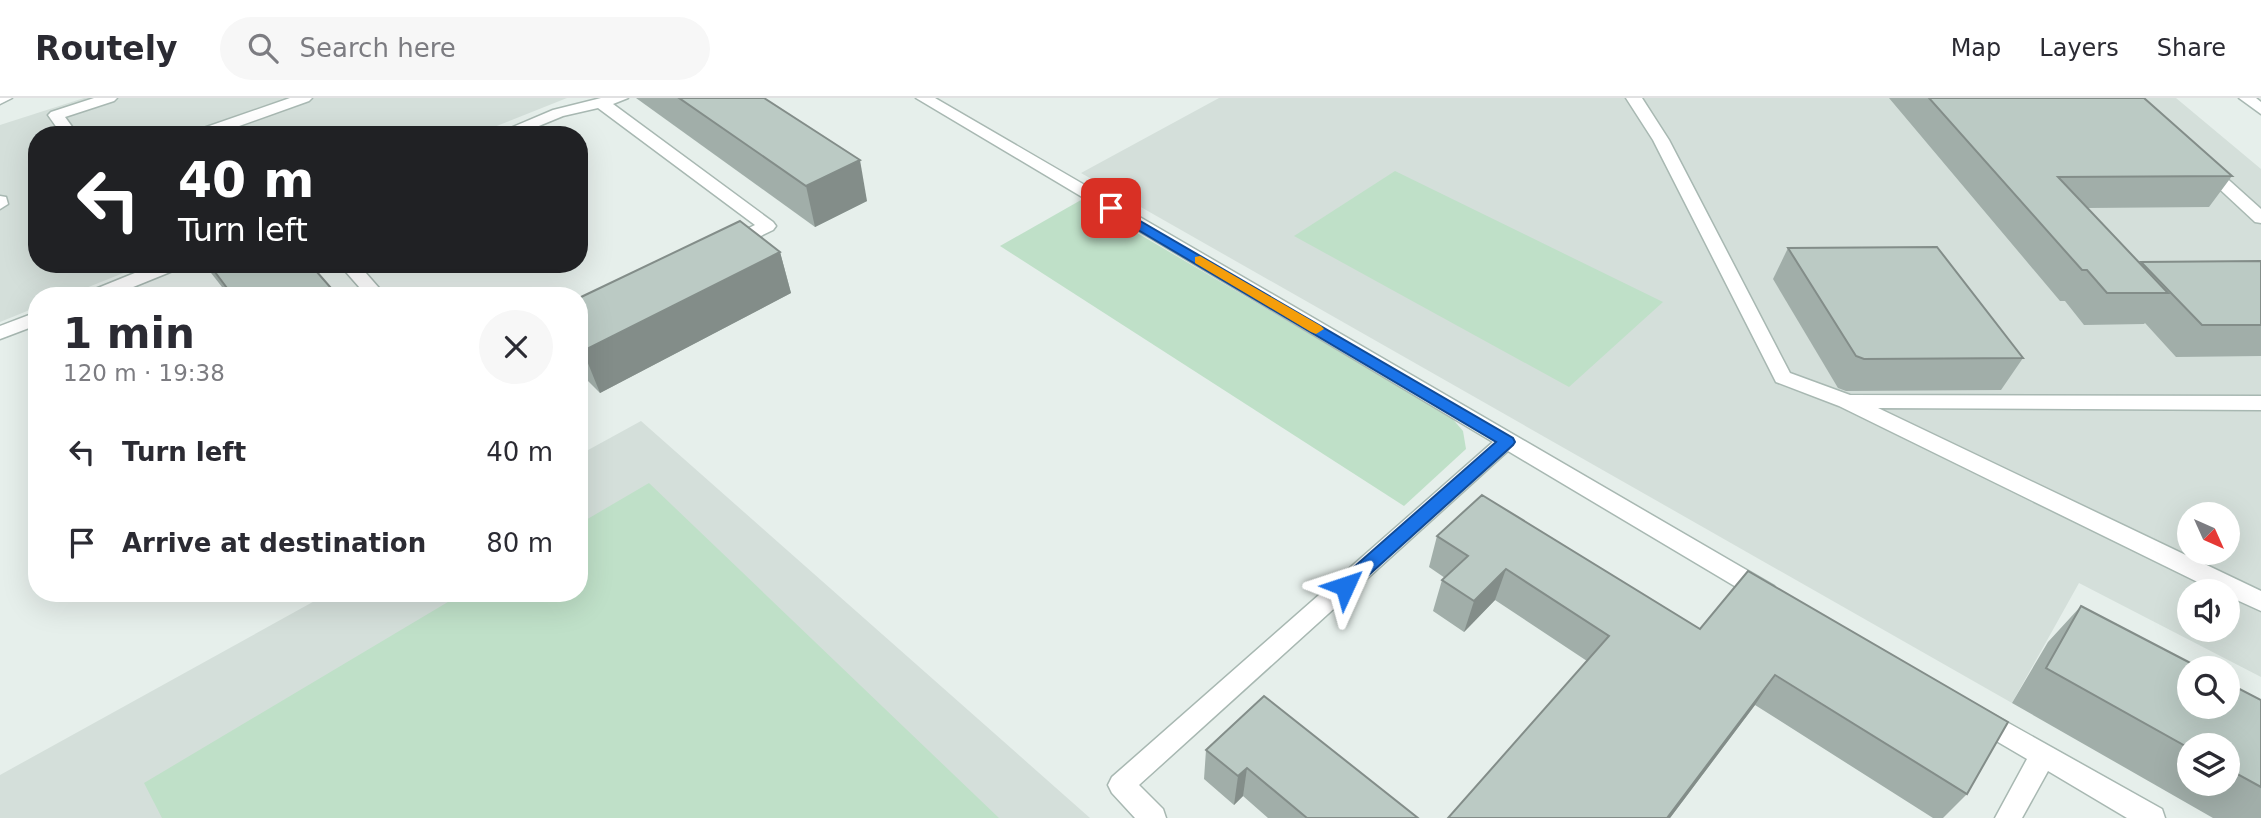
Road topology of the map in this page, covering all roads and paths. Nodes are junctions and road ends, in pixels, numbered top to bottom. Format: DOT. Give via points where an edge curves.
graph roads {
  1 [pos="109,98"];
  2 [pos="304,98"];
  3 [pos="620,98"];
  4 [pos="924,98"];
  5 [pos="1634,98"];
  6 [pos="2247,98"];
  7 [pos="601,103"];
  8 [pos="2261,109"];
  9 [pos="64,126"];
  10 [pos="224,126"];
  11 [pos="525,126"];
  12 [pos="2189,153"];
  13 [pos="2261,218"];
  14 [pos="717,250"];
  15 [pos="150,273"];
  16 [pos="356,273"];
  17 [pos="116,287"];
  18 [pos="369,287"];
  19 [pos="28,321"];
  20 [pos="0,332"];
  21 [pos="1846,401"];
  22 [pos="2261,403"];
  23 [pos="1507,442"];
  24 [pos="1781,602"];
  25 [pos="2261,602"];
  26 [pos="1960,706"];
  27 [pos="2043,755"];
  28 [pos="1153,818"];
  29 [pos="2008,818"];
  30 [pos="2152,818"];
  1 -- 9 [label="street" via="56,115"];
  2 -- 10 [label="street"];
  3 -- 7 [label="street"];
  4 -- 23 [label="street"];
  5 -- 21 [label="street" via="1661,141 1783,377"];
  6 -- 8 [label="street"];
  7 -- 11 [label="street"];
  7 -- 14 [label="street" via="767,226"];
  12 -- 13 [label="street"];
  15 -- 17 [label="street"];
  16 -- 18 [label="street"];
  19 -- 20 [label="street"];
  21 -- 22 [label="street"];
  21 -- 25 [label="street"];
  23 -- 24 [label="street"];
  23 -- 28 [label="street" via="1121,785"];
  26 -- 27 [label="street"];
  27 -- 29 [label="street"];
  27 -- 30 [label="street"];
}
